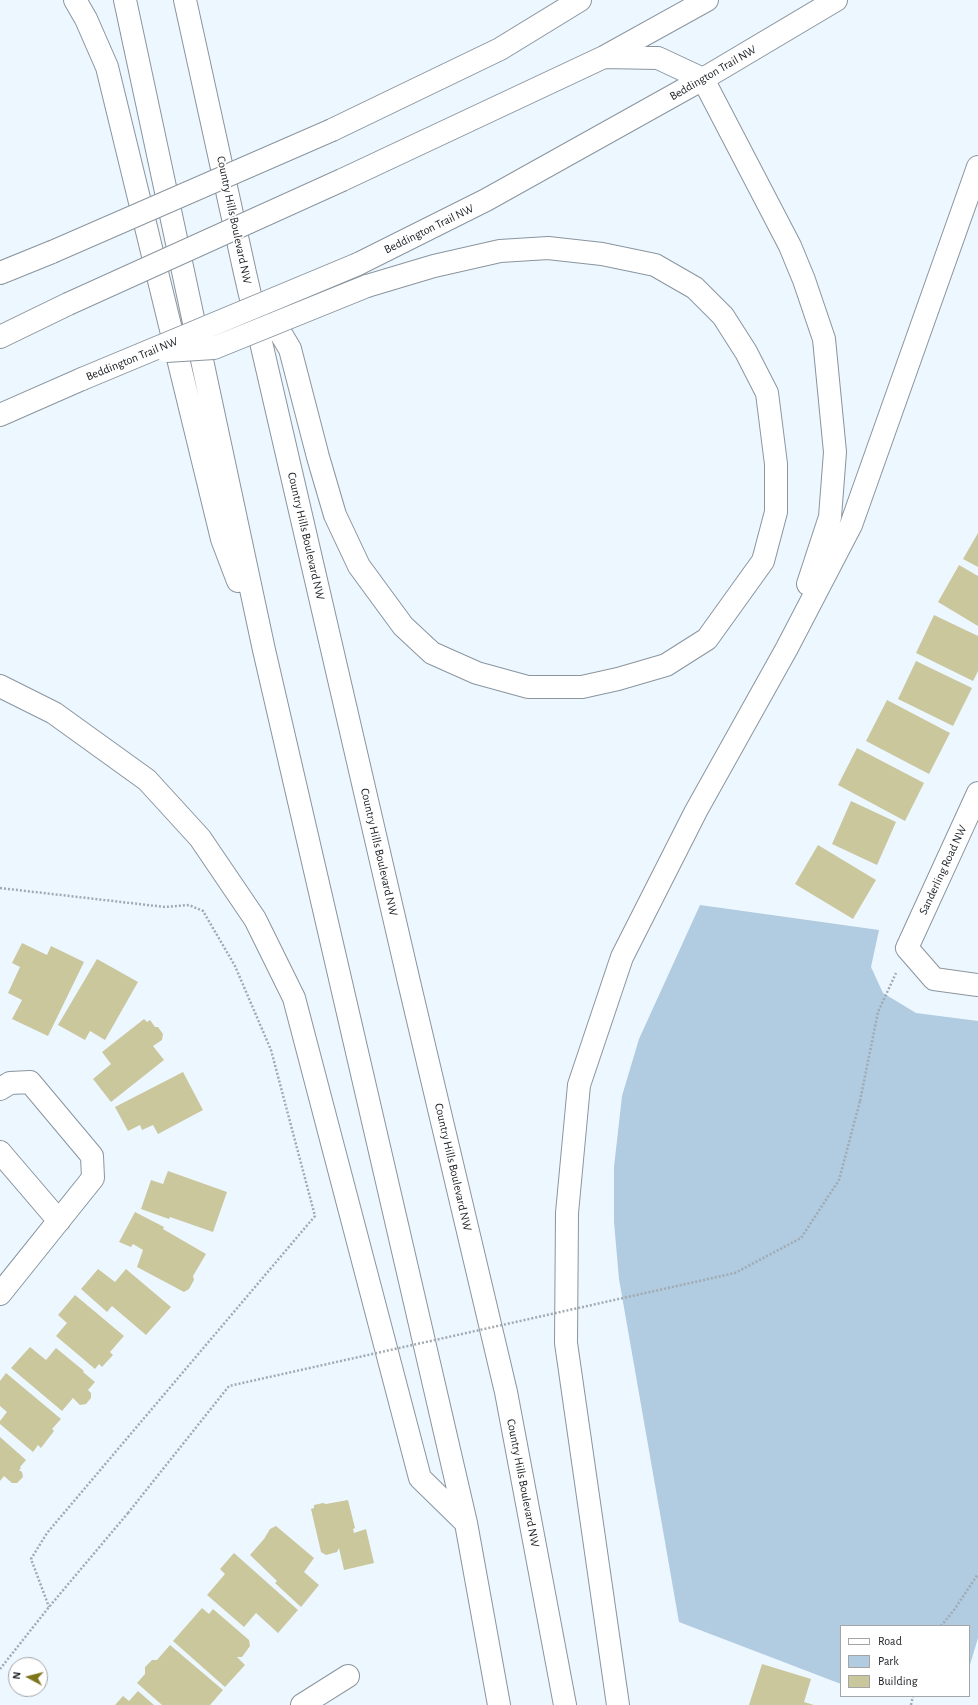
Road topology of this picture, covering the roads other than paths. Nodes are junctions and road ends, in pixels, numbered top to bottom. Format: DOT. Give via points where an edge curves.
graph roads {
  1 [pos="76,0"];
  2 [pos="125,0"];
  3 [pos="185,0"];
  4 [pos="580,0"];
  5 [pos="707,0"];
  6 [pos="836,0"];
  7 [pos="604,57"];
  8 [pos="703,79"];
  9 [pos="978,167"];
  10 [pos="0,273"];
  11 [pos="245,273"];
  12 [pos="0,336"];
  13 [pos="151,352"];
  14 [pos="0,415"];
  15 [pos="787,648"];
  16 [pos="264,650"];
  17 [pos="0,686"];
  18 [pos="978,793"];
  19 [pos="978,985"];
  20 [pos="0,1089"];
  21 [pos="0,1152"];
  22 [pos="59,1221"];
  23 [pos="0,1294"];
  24 [pos="466,1523"];
  25 [pos="348,1676"];
  26 [pos="302,1705"];
  27 [pos="499,1705"];
  28 [pos="565,1705"];
  29 [pos="618,1705"];
  1 -- 16 [label="main road" via="107,66 222,539"];
  2 -- 16 [label="main road"];
  3 -- 11 [label="main road, Country Hills Boulevard NW"];
  4 -- 10 [label="main road, bridge" via="500,48 332,130"];
  5 -- 7 [label="main road"];
  6 -- 8 [label="main road, Beddington Trail NW"];
  7 -- 8 [label="main road" via="658,58"];
  7 -- 12 [label="main road, bridge"];
  8 -- 13 [label="main road, Beddington Trail NW, bridge" via="486,200 358,264"];
  8 -- 15 [label="main road" via="790,246 824,339 835,452 830,517"];
  9 -- 15 [label="main road" via="851,524"];
  11 -- 13 [label="main road, bridge" via="290,349 335,515 359,566 403,626 432,654 477,673 528,687 582,687 618,679 666,665 707,639 763,561 776,512 776,464 767,393 746,352 723,316 695,288 655,265 602,254 548,248 500,251 434,266 367,286 214,348"];
  11 -- 28 [label="main road, Country Hills Boulevard NW" via="506,1392"];
  13 -- 14 [label="main road, Beddington Trail NW, bridge"];
  15 -- 29 [label="main road" via="696,811 622,957 579,1085 567,1213 566,1343"];
  16 -- 24 [label="main road"];
  17 -- 24 [label="main road" via="54,713 147,780 200,838 255,919 294,998 420,1478"];
  18 -- 19 [label="main road, Sanderling Road NW" via="907,948 934,979"];
  20 -- 22 [label="main road" via="10,1083 30,1082 92,1156 93,1178"];
  21 -- 22 [label="main road"];
  22 -- 23 [label="main road"];
  24 -- 27 [label="main road"];
  25 -- 26 [label="main road"];
}
